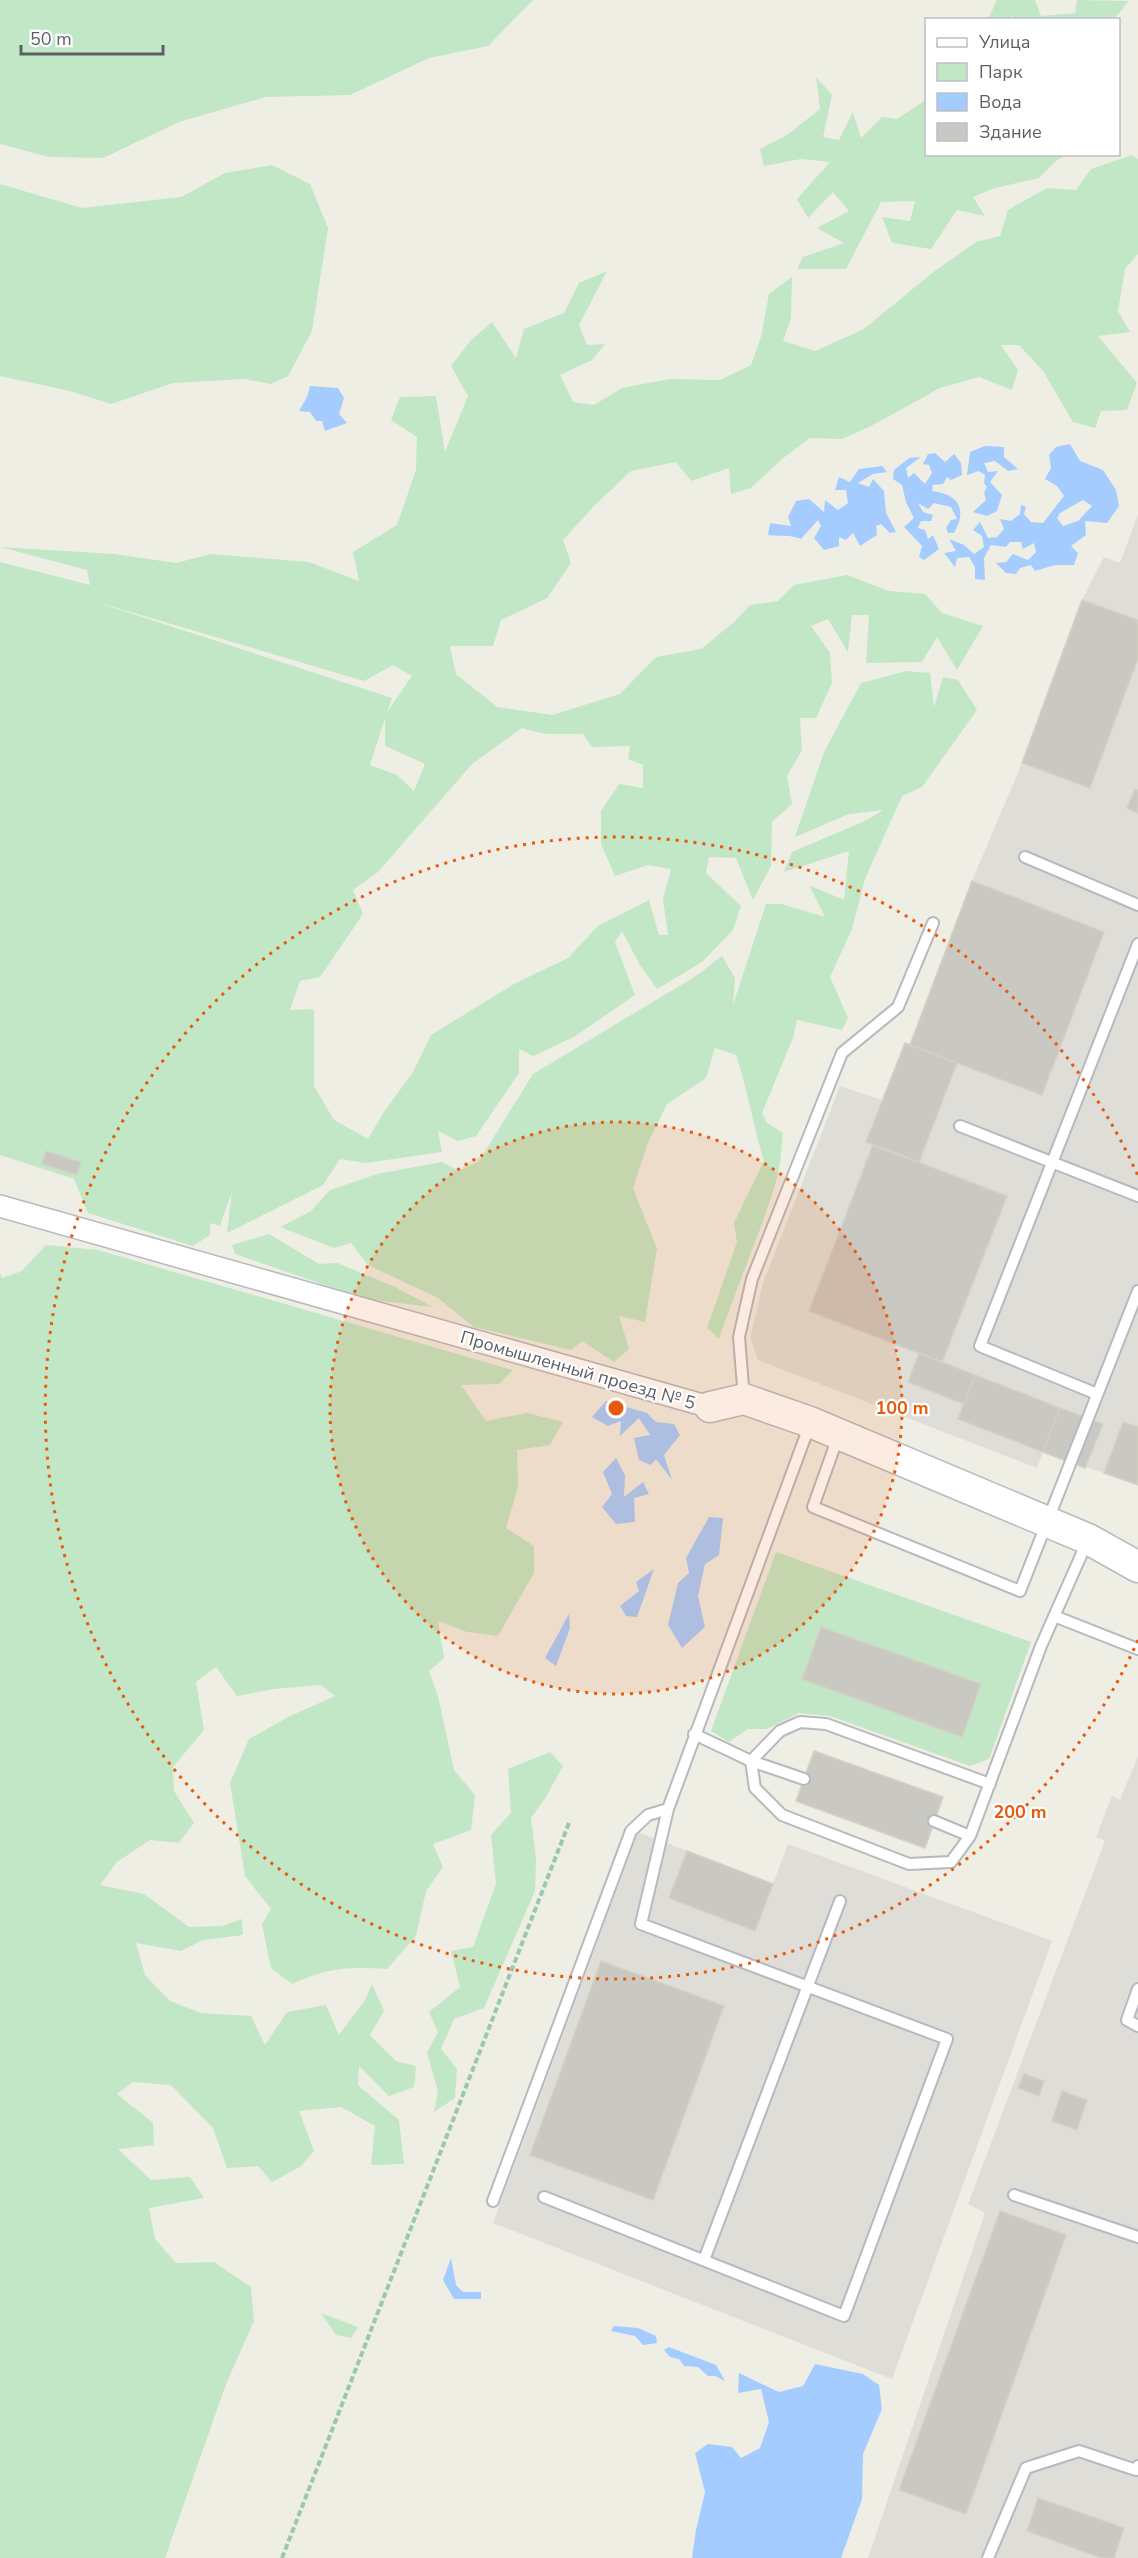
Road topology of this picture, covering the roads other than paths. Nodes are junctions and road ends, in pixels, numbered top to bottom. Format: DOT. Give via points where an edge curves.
graph roads {
  1 [pos="1025,857"];
  2 [pos="1138,904"];
  3 [pos="933,923"];
  4 [pos="1138,944"];
  5 [pos="960,1126"];
  6 [pos="1053,1161"];
  7 [pos="1138,1196"];
  8 [pos="0,1206"];
  9 [pos="1138,1291"];
  10 [pos="1096,1394"];
  11 [pos="744,1399"];
  12 [pos="710,1407"];
  13 [pos="810,1422"];
  14 [pos="839,1434"];
  15 [pos="1047,1522"];
  16 [pos="1089,1539"];
  17 [pos="1138,1567"];
  18 [pos="1054,1616"];
  19 [pos="1138,1649"];
  20 [pos="694,1734"];
  21 [pos="751,1761"];
  22 [pos="804,1779"];
  23 [pos="990,1784"];
  24 [pos="668,1809"];
  25 [pos="934,1821"];
  26 [pos="970,1836"];
  27 [pos="840,1901"];
  28 [pos="807,1987"];
  29 [pos="1138,1989"];
  30 [pos="1138,2026"];
  31 [pos="1014,2195"];
  32 [pos="544,2197"];
  33 [pos="493,2201"];
  34 [pos="1138,2238"];
  35 [pos="704,2260"];
  36 [pos="1138,2466"];
  37 [pos="988,2558"];
  1 -- 2 [label="lane"];
  3 -- 11 [label="lane" via="898,1006 842,1053 753,1279 739,1337"];
  4 -- 6 [label="lane"];
  5 -- 6 [label="lane"];
  6 -- 7 [label="lane"];
  6 -- 10 [label="lane" via="980,1346"];
  8 -- 12 [label="street, Промышленный проезд № 5"];
  9 -- 10 [label="lane"];
  10 -- 15 [label="lane"];
  11 -- 12 [label="street, Промышленный проезд № 5"];
  11 -- 13 [label="street"];
  13 -- 14 [label="street"];
  13 -- 20 [label="lane"];
  14 -- 15 [label="street"];
  14 -- 15 [label="lane" via="813,1507 1020,1591"];
  15 -- 16 [label="street"];
  16 -- 17 [label="street"];
  16 -- 18 [label="lane"];
  18 -- 19 [label="lane"];
  18 -- 23 [label="lane"];
  20 -- 21 [label="lane"];
  20 -- 24 [label="lane"];
  21 -- 22 [label="lane"];
  21 -- 23 [label="lane" via="780,1731 800,1722 826,1724"];
  21 -- 26 [label="lane" via="755,1788 782,1815 909,1864 951,1862"];
  23 -- 26 [label="lane"];
  24 -- 28 [label="lane" via="641,1924"];
  24 -- 33 [label="lane" via="648,1815 631,1831"];
  25 -- 26 [label="lane"];
  27 -- 28 [label="lane"];
  28 -- 35 [label="lane"];
  28 -- 35 [label="lane" via="947,2039 844,2316"];
  29 -- 30 [label="lane" via="1127,2020"];
  31 -- 34 [label="lane"];
  32 -- 35 [label="lane"];
  36 -- 37 [label="lane" via="1136,2470 1079,2451 1026,2468"];
}
